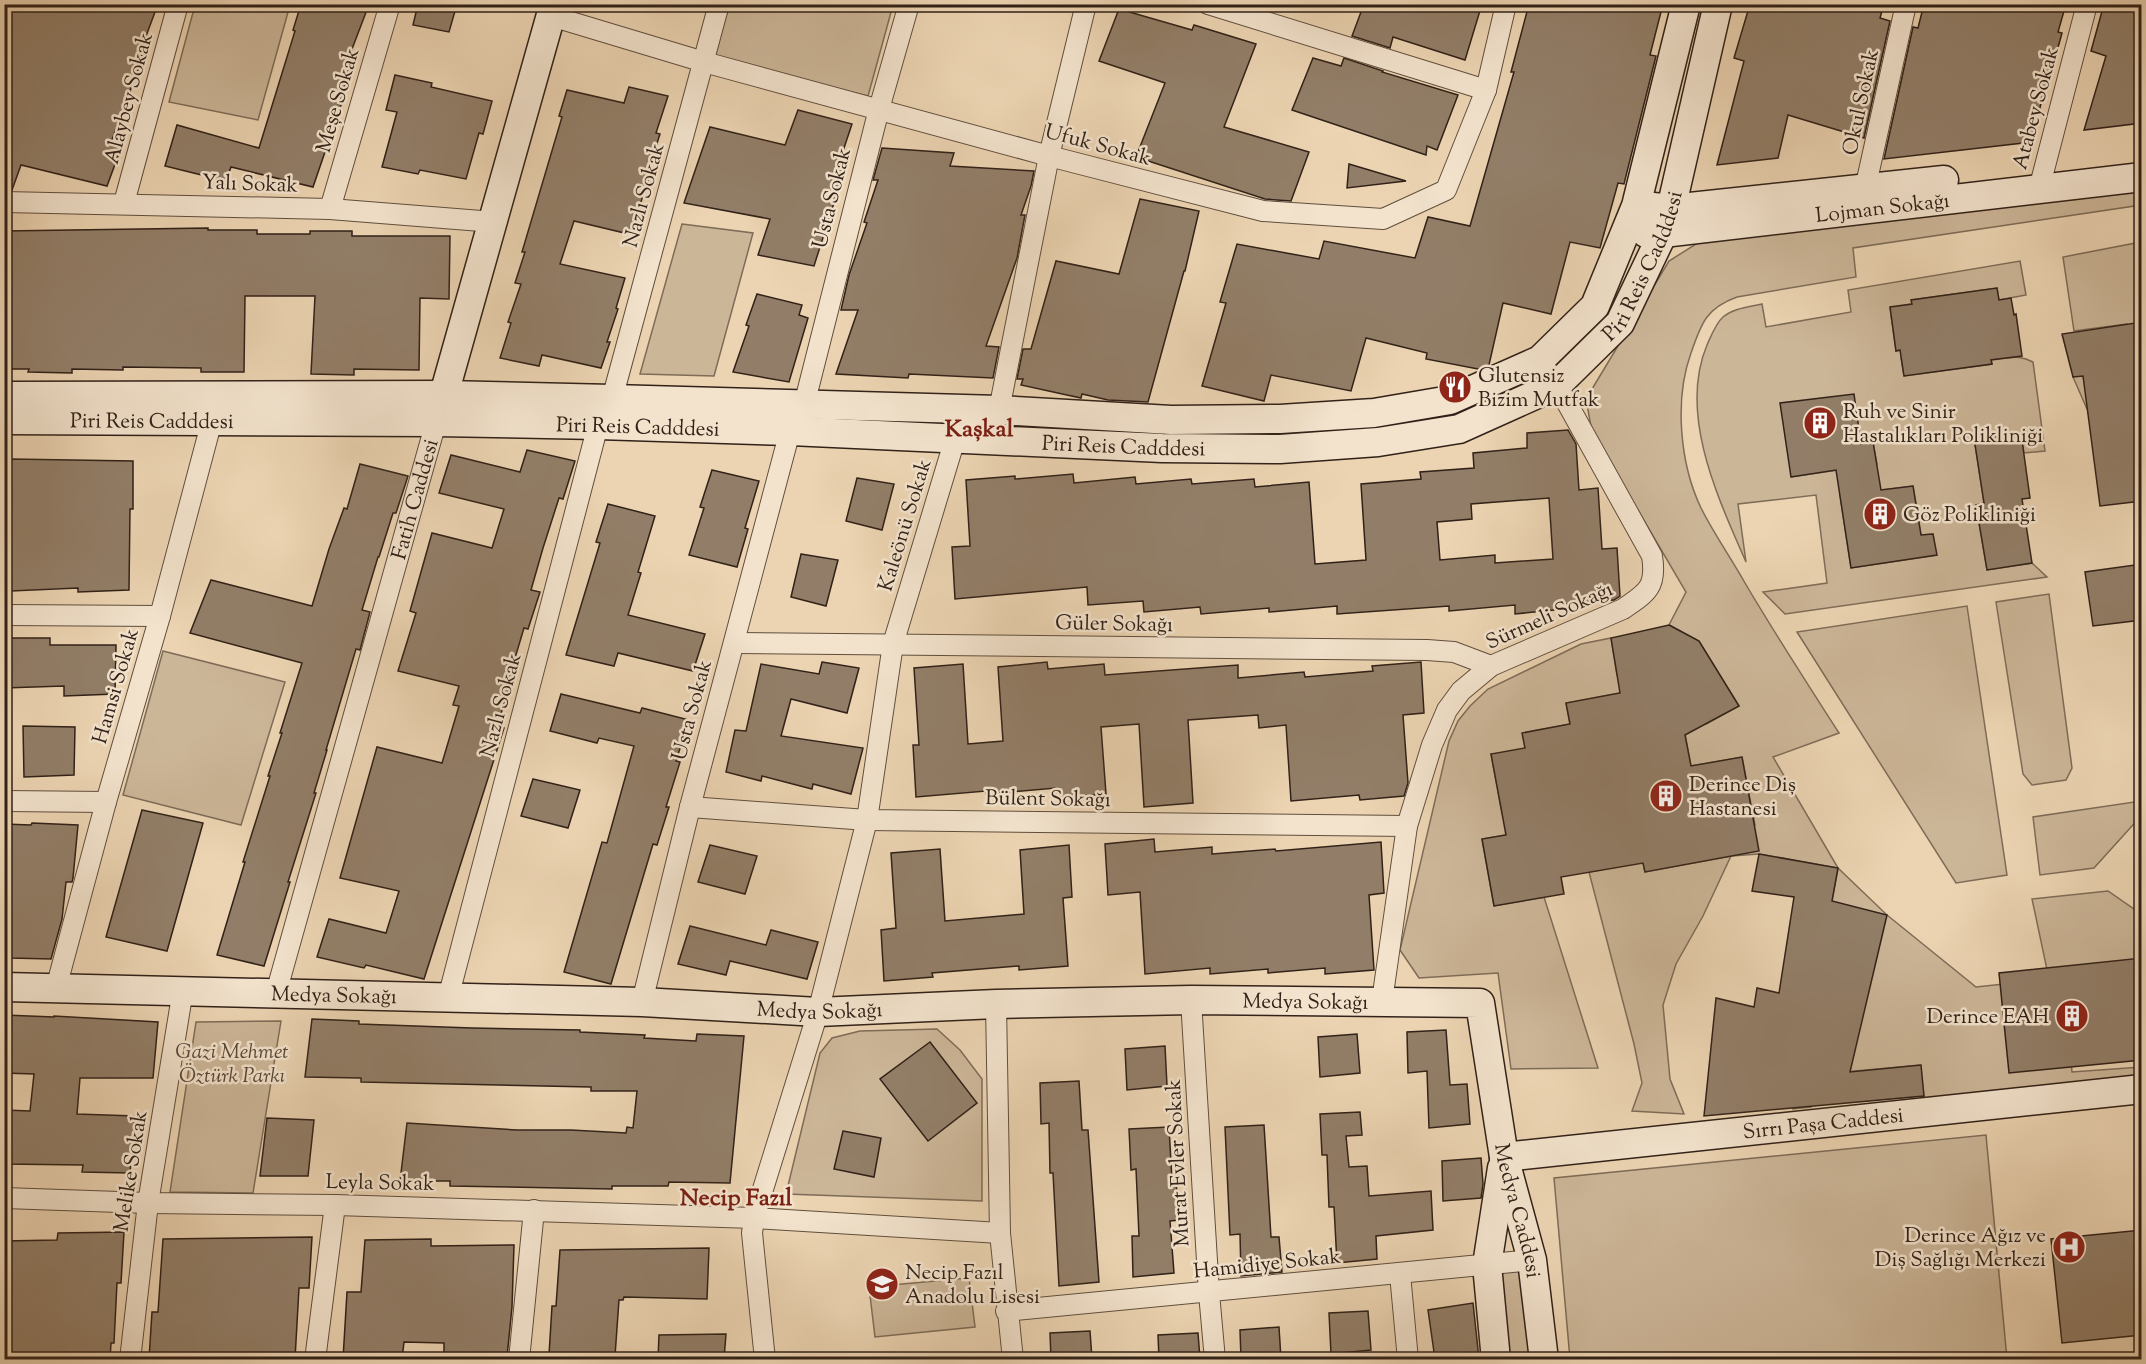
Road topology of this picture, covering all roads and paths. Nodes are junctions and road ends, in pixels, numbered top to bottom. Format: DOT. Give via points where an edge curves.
graph roads {
  1 [pos="178,4"];
  2 [pos="390,4"];
  3 [pos="719,4"];
  4 [pos="909,4"];
  5 [pos="1086,4"];
  6 [pos="1209,4"];
  7 [pos="1506,4"];
  8 [pos="1686,4"];
  9 [pos="1718,4"];
  10 [pos="1906,4"];
  11 [pos="2087,4"];
  12 [pos="553,10"];
  13 [pos="704,62"];
  14 [pos="1485,90"];
  15 [pos="879,109"];
  16 [pos="1049,156"];
  17 [pos="2142,159"];
  18 [pos="2142,177"];
  19 [pos="2041,179"];
  20 [pos="1863,199"];
  21 [pos="4,202"];
  22 [pos="124,204"];
  23 [pos="1636,206"];
  24 [pos="330,209"];
  25 [pos="1667,221"];
  26 [pos="494,222"];
  27 [pos="1626,232"];
  28 [pos="1540,360"];
  29 [pos="1557,385"];
  30 [pos="444,395"];
  31 [pos="4,396"];
  32 [pos="612,399"];
  33 [pos="804,405"];
  34 [pos="215,409"];
  35 [pos="999,411"];
  36 [pos="4,420"];
  37 [pos="436,422"];
  38 [pos="598,425"];
  39 [pos="790,431"];
  40 [pos="955,439"];
  41 [pos="4,615"];
  42 [pos="160,616"];
  43 [pos="735,643"];
  44 [pos="893,644"];
  45 [pos="1491,666"];
  46 [pos="4,801"];
  47 [pos="106,802"];
  48 [pos="690,807"];
  49 [pos="867,820"];
  50 [pos="1407,826"];
  51 [pos="4,987"];
  52 [pos="56,988"];
  53 [pos="183,990"];
  54 [pos="276,993"];
  55 [pos="448,998"];
  56 [pos="1191,1000"];
  57 [pos="1382,1001"];
  58 [pos="642,1002"];
  59 [pos="996,1004"];
  60 [pos="818,1012"];
  61 [pos="2142,1089"];
  62 [pos="1504,1157"];
  63 [pos="4,1198"];
  64 [pos="148,1203"];
  65 [pos="335,1205"];
  66 [pos="534,1210"];
  67 [pos="753,1218"];
  68 [pos="1000,1233"];
  69 [pos="1532,1260"];
  70 [pos="1487,1265"];
  71 [pos="1400,1274"];
  72 [pos="1209,1293"];
  73 [pos="1006,1311"];
  74 [pos="130,1359"];
  75 [pos="315,1359"];
  76 [pos="519,1359"];
  77 [pos="765,1359"];
  78 [pos="1013,1359"];
  79 [pos="1215,1359"];
  80 [pos="1408,1359"];
  81 [pos="1496,1359"];
  82 [pos="1544,1359"];
  1 -- 22 [label="street, Alaybey Sokak"];
  2 -- 24 [label="street, Meşe Sokak"];
  3 -- 13 [label="street, Nazlı Sokak"];
  4 -- 15 [label="street, Usta Sokak"];
  5 -- 16 [label="street"];
  6 -- 14 [label="street"];
  7 -- 14 [label="street, Ufuk Sokak"];
  8 -- 23 [label="main road, Piri Reis Cadddesi"];
  9 -- 25 [label="main road, Piri Reis Cadddesi"];
  10 -- 20 [label="street, Okul Sokak"];
  11 -- 19 [label="street, Atabey Sokak"];
  12 -- 13 [label="street, Ufuk Sokak"];
  12 -- 26 [label="main road, Fatih Caddesi"];
  13 -- 15 [label="street, Ufuk Sokak"];
  13 -- 32 [label="street, Nazlı Sokak"];
  14 -- 16 [label="street, Ufuk Sokak" via="1446,190 1383,219 1263,211"];
  15 -- 16 [label="street, Ufuk Sokak"];
  15 -- 33 [label="street, Usta Sokak"];
  16 -- 35 [label="street"];
  17 -- 19 [label="main road, Lojman Sokağı"];
  18 -- 19 [label="main road, Lojman Sokağı"];
  19 -- 20 [label="main road, Lojman Sokağı"];
  20 -- 25 [label="main road, Lojman Sokağı"];
  21 -- 22 [label="street, Yalı Sokak"];
  22 -- 24 [label="street, Yalı Sokak"];
  23 -- 25 [label="main road, Lojman Sokağı"];
  23 -- 27 [label="main road, Piri Reis Cadddesi"];
  24 -- 26 [label="street, Yalı Sokak"];
  25 -- 27 [label="main road, Lojman Sokağı"];
  25 -- 29 [label="main road, Piri Reis Cadddesi" via="1620,323"];
  26 -- 30 [label="main road, Fatih Caddesi"];
  27 -- 28 [label="main road, Piri Reis Cadddesi" via="1595,306"];
  28 -- 29 [label="street, Sürmeli Sokağı"];
  28 -- 35 [label="main road, Piri Reis Cadddesi" via="1450,400 1374,413 1171,420"];
  29 -- 40 [label="main road, Piri Reis Cadddesi" via="1459,429 1378,442 1256,449"];
  29 -- 45 [label="street, Sürmeli Sokağı" via="1652,556 1651,586 1623,609"];
  30 -- 32 [label="main road, Piri Reis Cadddesi"];
  30 -- 34 [label="main road, Piri Reis Cadddesi"];
  30 -- 37 [label="main road, Fatih Caddesi"];
  31 -- 34 [label="main road, Piri Reis Cadddesi"];
  32 -- 33 [label="main road, Piri Reis Cadddesi"];
  33 -- 35 [label="main road, Piri Reis Cadddesi"];
  34 -- 36 [label="main road, Piri Reis Cadddesi"];
  34 -- 37 [label="main road, Piri Reis Cadddesi"];
  34 -- 42 [label="street, Hamsi Sokak"];
  35 -- 40 [label="street, Kaleönü Sokak"];
  37 -- 38 [label="main road, Piri Reis Cadddesi"];
  37 -- 54 [label="street, Fatih Caddesi"];
  38 -- 39 [label="main road, Piri Reis Cadddesi"];
  38 -- 55 [label="street, Nazlı Sokak"];
  39 -- 40 [label="main road, Piri Reis Cadddesi"];
  39 -- 43 [label="street, Usta Sokak"];
  40 -- 44 [label="street, Kaleönü Sokak"];
  41 -- 42 [label="street"];
  42 -- 47 [label="street, Hamsi Sokak"];
  43 -- 44 [label="street, Güler Sokağı"];
  43 -- 48 [label="street, Usta Sokak"];
  44 -- 45 [label="street, Güler Sokağı" via="1427,650 1454,652"];
  44 -- 49 [label="street, Kaleönü Sokak"];
  45 -- 50 [label="street, Sürmeli Sokağı" via="1461,691 1448,710 1432,745"];
  46 -- 47 [label="street"];
  47 -- 52 [label="street, Hamsi Sokak"];
  48 -- 49 [label="street, Bülent Sokağı"];
  48 -- 58 [label="street, Usta Sokak"];
  49 -- 50 [label="street, Bülent Sokağı"];
  49 -- 60 [label="street, Kaleönü Sokak"];
  50 -- 57 [label="street, Sürmeli Sokağı"];
  51 -- 52 [label="main road, Medya Sokağı"];
  52 -- 53 [label="main road, Medya Sokağı"];
  53 -- 54 [label="main road, Medya Sokağı"];
  53 -- 64 [label="street, Melike Sokak"];
  54 -- 55 [label="main road, Medya Sokağı"];
  55 -- 58 [label="main road, Medya Sokağı"];
  56 -- 57 [label="main road, Medya Sokağı"];
  56 -- 59 [label="main road, Medya Sokağı"];
  56 -- 72 [label="street, Murat Evler Sokak"];
  57 -- 62 [label="main road, Medya Sokağı" via="1479,1003"];
  58 -- 60 [label="main road, Medya Sokağı"];
  59 -- 60 [label="main road, Medya Sokağı"];
  59 -- 68 [label="street"];
  60 -- 67 [label="street, Kaleönü Sokak"];
  61 -- 62 [label="main road, Sırrı Paşa Caddesi"];
  62 -- 69 [label="main road, Medya Caddesi"];
  62 -- 70 [label="main road, Medya Caddesi"];
  63 -- 64 [label="street, Leyla Sokak"];
  64 -- 65 [label="street, Leyla Sokak"];
  64 -- 74 [label="street, Melike Sokak"];
  65 -- 66 [label="street, Leyla Sokak"];
  65 -- 75 [label="street"];
  66 -- 67 [label="street, Leyla Sokak"];
  66 -- 76 [label="street"];
  67 -- 68 [label="street, Leyla Sokak"];
  67 -- 77 [label="street, Kaleönü Sokak"];
  68 -- 73 [label="street"];
  69 -- 70 [label="street, Hamidiye Sokak"];
  69 -- 82 [label="main road, Medya Caddesi"];
  70 -- 71 [label="street, Hamidiye Sokak"];
  70 -- 81 [label="main road, Medya Caddesi"];
  71 -- 72 [label="street, Hamidiye Sokak"];
  71 -- 80 [label="street"];
  72 -- 73 [label="street, Hamidiye Sokak"];
  72 -- 79 [label="street, Murat Evler Sokak"];
  73 -- 78 [label="street"];
}
